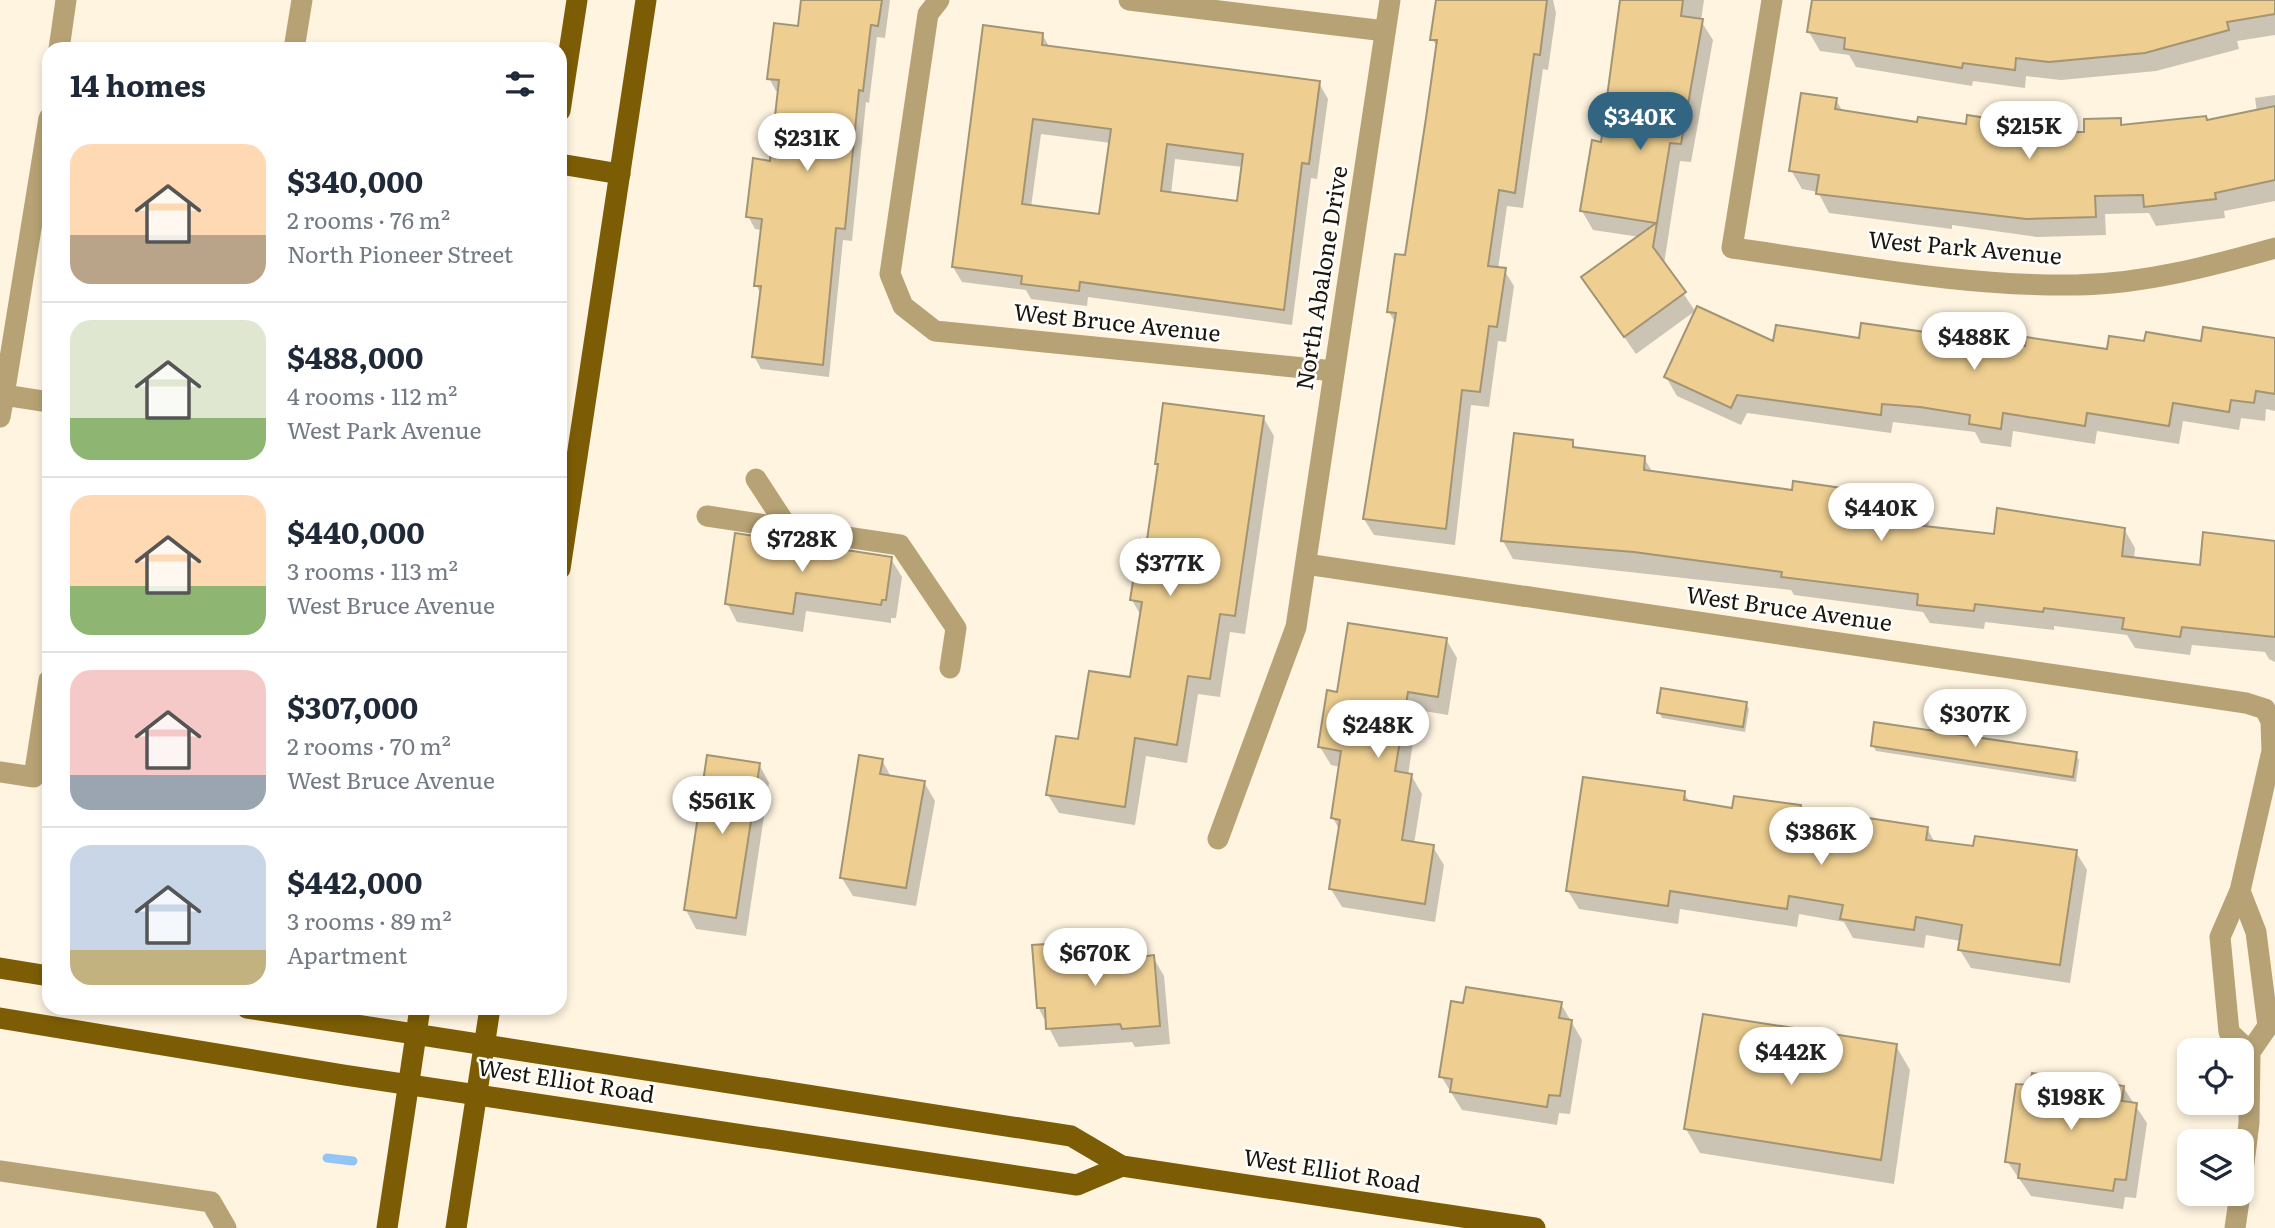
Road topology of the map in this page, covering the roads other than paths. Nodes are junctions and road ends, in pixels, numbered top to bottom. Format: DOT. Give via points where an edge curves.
graph roads {
  1 [pos="66,0"];
  2 [pos="302,0"];
  3 [pos="577,0"];
  4 [pos="646,0"];
  5 [pos="939,0"];
  6 [pos="1129,0"];
  7 [pos="1390,0"];
  8 [pos="1772,0"];
  9 [pos="1385,31"];
  10 [pos="61,42"];
  11 [pos="295,42"];
  12 [pos="567,65"];
  13 [pos="42,153"];
  14 [pos="567,165"];
  15 [pos="620,174"];
  16 [pos="2275,248"];
  17 [pos="7,326"];
  18 [pos="1334,371"];
  19 [pos="4,395"];
  20 [pos="42,401"];
  21 [pos="0,417"];
  22 [pos="756,479"];
  23 [pos="707,516"];
  24 [pos="567,523"];
  25 [pos="788,528"];
  26 [pos="1306,564"];
  27 [pos="950,668"];
  28 [pos="0,772"];
  29 [pos="41,779"];
  30 [pos="1218,839"];
  31 [pos="2240,891"];
  32 [pos="2259,954"];
  33 [pos="2222,961"];
  34 [pos="0,968"];
  35 [pos="42,975"];
  36 [pos="291,1015"];
  37 [pos="419,1015"];
  38 [pos="489,1015"];
  39 [pos="0,1018"];
  40 [pos="415,1035"];
  41 [pos="2235,1038"];
  42 [pos="485,1044"];
  43 [pos="2254,1046"];
  44 [pos="409,1084"];
  45 [pos="477,1094"];
  46 [pos="1122,1166"];
  47 [pos="0,1171"];
  48 [pos="2238,1206"];
  49 [pos="226,1228"];
  50 [pos="387,1228"];
  51 [pos="456,1228"];
  52 [pos="1535,1228"];
  53 [pos="2235,1228"];
  1 -- 10 [label="street"];
  2 -- 11 [label="street"];
  3 -- 12 [label="main road"];
  4 -- 15 [label="main road"];
  5 -- 18 [label="street, West Bruce Avenue" via="928,14 890,274 903,306 935,331"];
  6 -- 9 [label="street"];
  7 -- 9 [label="street, North Abalone Drive"];
  8 -- 16 [label="street, West Park Avenue" via="1732,248 1976,280 2077,285 2193,271"];
  9 -- 18 [label="street, North Abalone Drive"];
  13 -- 17 [label="street"];
  14 -- 15 [label="main road"];
  15 -- 24 [label="main road"];
  17 -- 19 [label="street"];
  18 -- 26 [label="street, North Abalone Drive"];
  19 -- 20 [label="street"];
  19 -- 21 [label="street"];
  22 -- 25 [label="street"];
  23 -- 25 [label="street"];
  25 -- 27 [label="street" via="900,545 956,628"];
  26 -- 30 [label="street, North Abalone Drive" via="1296,627"];
  26 -- 31 [label="street, West Bruce Avenue" via="2265,709 2271,721 2272,751"];
  28 -- 29 [label="street"];
  31 -- 32 [label="street"];
  31 -- 33 [label="street" via="2220,937"];
  32 -- 33 [label="street"];
  32 -- 43 [label="street" via="2268,1026"];
  33 -- 41 [label="street" via="2229,1032"];
  34 -- 35 [label="main road"];
  36 -- 40 [label="main road, West Elliot Road"];
  37 -- 40 [label="main road"];
  38 -- 42 [label="main road"];
  39 -- 44 [label="main road, West Elliot Road"];
  40 -- 42 [label="main road, West Elliot Road"];
  40 -- 44 [label="main road"];
  42 -- 45 [label="main road"];
  42 -- 46 [label="main road, West Elliot Road" via="1071,1136"];
  44 -- 45 [label="main road, West Elliot Road"];
  44 -- 50 [label="main road"];
  45 -- 46 [label="main road, West Elliot Road" via="1077,1185"];
  45 -- 51 [label="main road"];
  46 -- 52 [label="main road, West Elliot Road"];
  47 -- 49 [label="street" via="211,1202"];
  48 -- 53 [label="street"];
}
